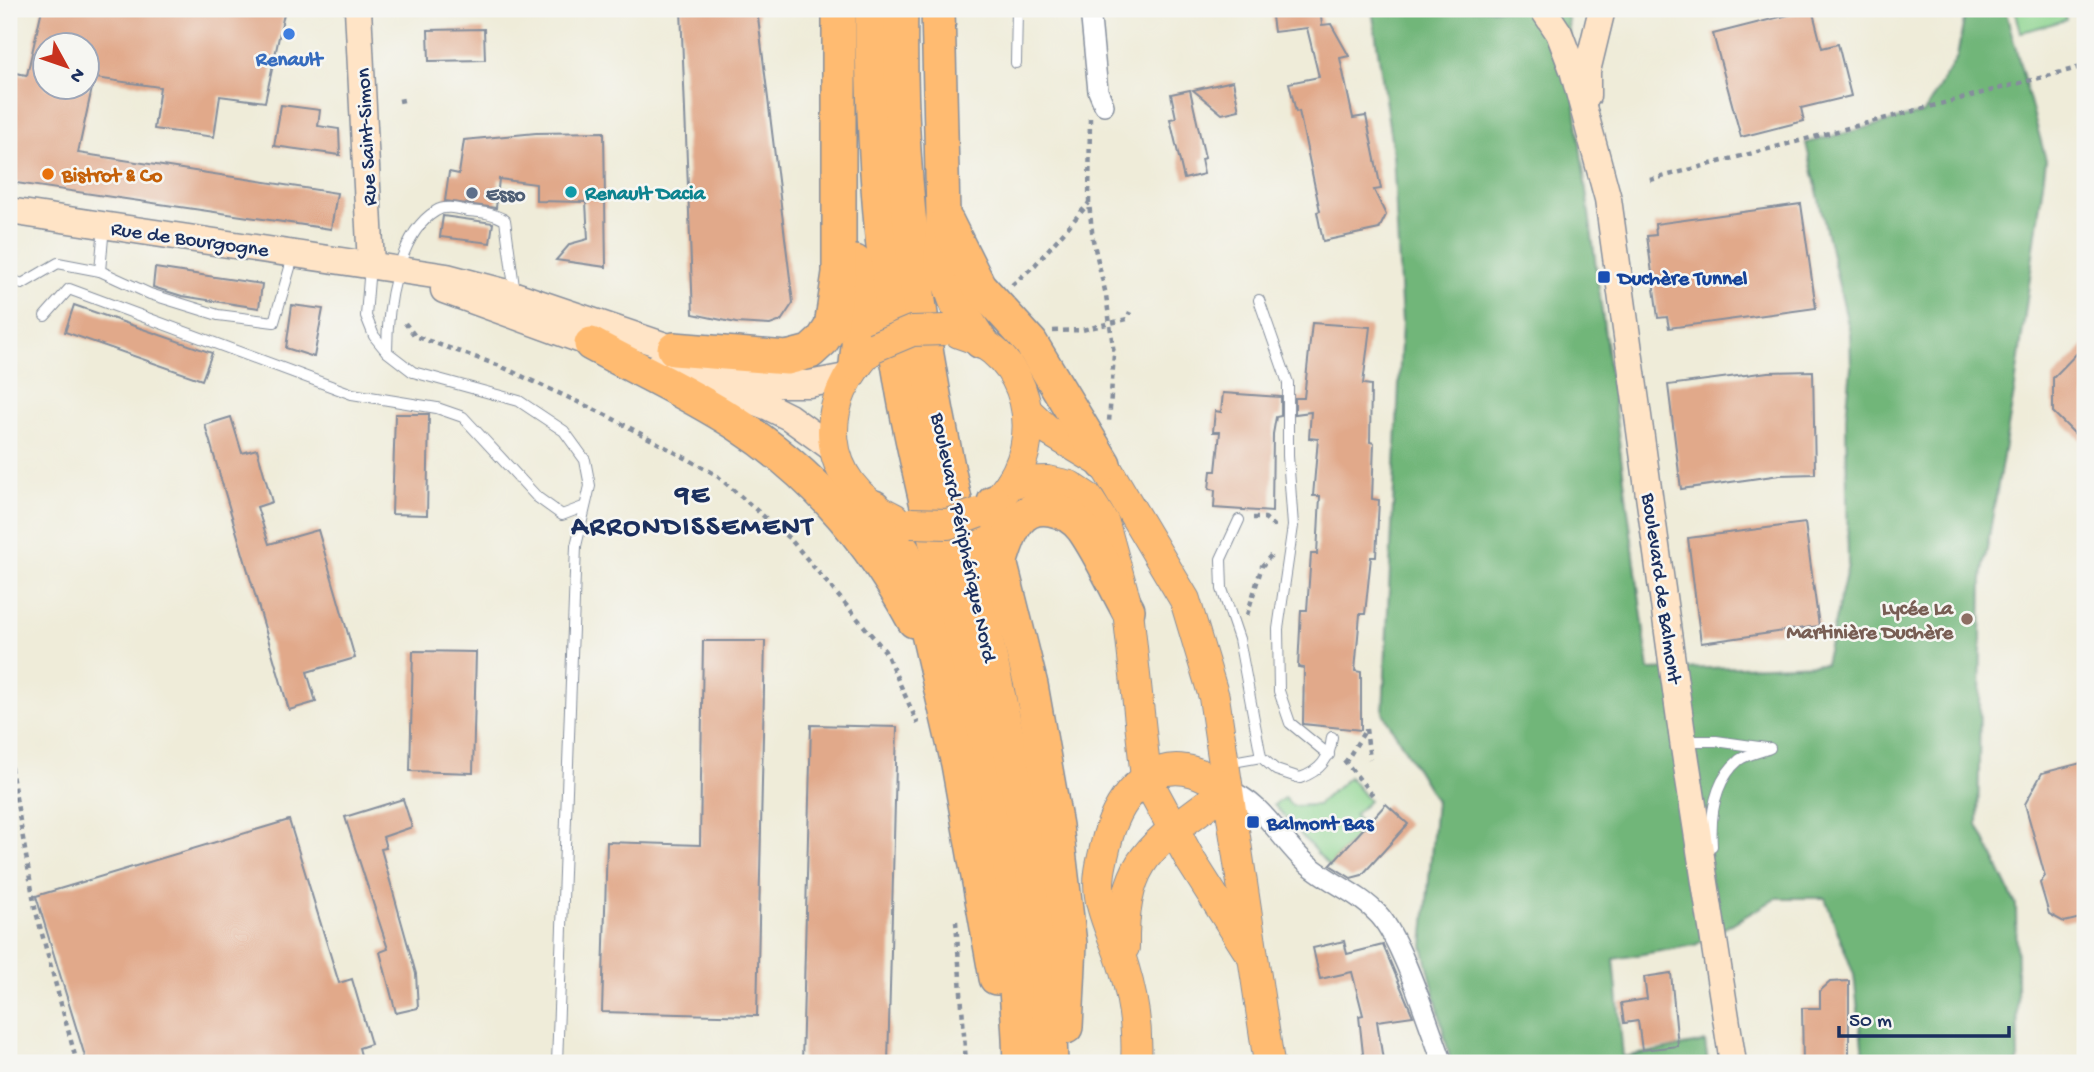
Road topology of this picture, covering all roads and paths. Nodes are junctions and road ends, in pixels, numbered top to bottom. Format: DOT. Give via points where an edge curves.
graph roads {
  1 [pos="358,9"];
  2 [pos="839,9"];
  3 [pos="872,9"];
  4 [pos="901,9"];
  5 [pos="938,9"];
  6 [pos="1017,9"];
  7 [pos="1090,9"];
  8 [pos="1543,9"];
  9 [pos="1601,9"];
  10 [pos="1016,63"];
  11 [pos="2085,66"];
  12 [pos="1101,98"];
  13 [pos="1586,115"];
  14 [pos="842,124"];
  15 [pos="1650,180"];
  16 [pos="1089,203"];
  17 [pos="9,211"];
  18 [pos="943,214"];
  19 [pos="104,226"];
  20 [pos="294,253"];
  21 [pos="371,265"];
  22 [pos="397,269"];
  23 [pos="100,271"];
  24 [pos="425,274"];
  25 [pos="9,279"];
  26 [pos="1009,287"];
  27 [pos="515,295"];
  28 [pos="1259,300"];
  29 [pos="391,303"];
  30 [pos="1130,312"];
  31 [pos="45,316"];
  32 [pos="1110,322"];
  33 [pos="1049,331"];
  34 [pos="981,342"];
  35 [pos="591,344"];
  36 [pos="674,349"];
  37 [pos="387,352"];
  38 [pos="859,363"];
  39 [pos="1029,413"];
  40 [pos="1108,427"];
  41 [pos="836,451"];
  42 [pos="1104,464"];
  43 [pos="994,499"];
  44 [pos="583,507"];
  45 [pos="874,507"];
  46 [pos="1239,520"];
  47 [pos="1289,542"];
  48 [pos="1001,561"];
  49 [pos="1128,610"];
  50 [pos="1239,639"];
  51 [pos="936,662"];
  52 [pos="921,733"];
  53 [pos="1332,737"];
  54 [pos="1683,741"];
  55 [pos="1329,755"];
  56 [pos="9,757"];
  57 [pos="1261,757"];
  58 [pos="1370,760"];
  59 [pos="1345,763"];
  60 [pos="1225,776"];
  61 [pos="1146,778"];
  62 [pos="1374,797"];
  63 [pos="1174,830"];
  64 [pos="1191,861"];
  65 [pos="1127,891"];
  66 [pos="955,911"];
  67 [pos="1253,959"];
  68 [pos="1718,965"];
  69 [pos="1124,967"];
  70 [pos="77,1063"];
  71 [pos="557,1063"];
  72 [pos="966,1063"];
  73 [pos="1012,1063"];
  74 [pos="1020,1063"];
  75 [pos="1051,1063"];
  76 [pos="1064,1063"];
  77 [pos="1136,1063"];
  78 [pos="1269,1063"];
  79 [pos="1443,1063"];
  80 [pos="1733,1063"];
  1 -- 21 [label="street, Rue Saint-Simon"];
  2 -- 14 [label="highway"];
  3 -- 74 [label="highway, Boulevard Périphérique Nord" via="876,181 890,312 921,480 988,776 1010,926"];
  4 -- 75 [label="highway, Boulevard Périphérique Nord" via="904,162 916,286 948,467 1007,725 1032,859"];
  5 -- 18 [label="highway"];
  6 -- 10 [label="lane"];
  7 -- 12 [label="street"];
  8 -- 13 [label="street, Boulevard de Balmont" via="1559,33"];
  9 -- 13 [label="street, Boulevard de Balmont" via="1587,71"];
  11 -- 15 [label="path"];
  12 -- 16 [label="path" via="1090,111"];
  13 -- 54 [label="street, Boulevard de Balmont" via="1608,199"];
  14 -- 36 [label="highway" via="838,296 834,318 822,341 803,355 781,359"];
  14 -- 38 [label="highway" via="860,309"];
  16 -- 26 [label="path"];
  16 -- 32 [label="path"];
  17 -- 19 [label="street, Rue de Bourgogne"];
  18 -- 34 [label="highway" via="941,261 946,279"];
  18 -- 42 [label="highway" via="979,286 1031,343"];
  19 -- 20 [label="street, Rue de Bourgogne"];
  19 -- 23 [label="lane"];
  20 -- 21 [label="street, Rue de Bourgogne"];
  20 -- 23 [label="lane" via="274,322 207,311 150,294"];
  21 -- 22 [label="street, Rue de Bourgogne"];
  21 -- 37 [label="lane" via="366,316"];
  22 -- 24 [label="street, Rue de Bourgogne"];
  22 -- 27 [label="lane" via="410,241 434,212 444,208 495,214 505,220"];
  22 -- 29 [label="lane"];
  23 -- 25 [label="lane" via="58,263 22,285"];
  24 -- 27 [label="street, Rue de Bourgogne"];
  24 -- 35 [label="street" via="443,289"];
  27 -- 36 [label="street, Rue de Bourgogne"];
  28 -- 47 [label="lane" via="1289,383 1293,526"];
  29 -- 37 [label="lane"];
  29 -- 52 [label="path" via="415,337 512,371 715,474 791,540 884,651"];
  30 -- 32 [label="path" via="1127,319"];
  31 -- 44 [label="lane" via="69,289 352,394 437,408 463,417 537,497 562,515"];
  32 -- 33 [label="path" via="1082,330"];
  32 -- 40 [label="path" via="1114,354"];
  34 -- 38 [label="main road, bridge" via="945,330 912,331"];
  34 -- 39 [label="main road" via="1013,372"];
  35 -- 41 [label="street" via="769,407"];
  35 -- 51 [label="highway" via="739,425 809,479 882,566"];
  36 -- 38 [label="street, Rue de Bourgogne" via="778,383 808,384"];
  37 -- 44 [label="lane" via="413,372 519,401 564,431 585,460 590,486"];
  38 -- 41 [label="main road" via="833,412"];
  39 -- 42 [label="main road" via="1046,429"];
  39 -- 43 [label="main road" via="1024,458"];
  41 -- 45 [label="main road" via="852,484"];
  42 -- 60 [label="main road" via="1185,600 1214,697"];
  43 -- 45 [label="main road, bridge" via="948,524 911,523"];
  43 -- 48 [label="highway" via="992,523"];
  43 -- 49 [label="main road" via="1060,482 1088,498 1104,523"];
  44 -- 71 [label="lane" via="576,546"];
  45 -- 51 [label="highway" via="912,570"];
  46 -- 47 [label="path" via="1265,517"];
  46 -- 50 [label="lane" via="1221,559 1222,589"];
  47 -- 50 [label="path" via="1262,566"];
  47 -- 55 [label="lane" via="1278,629 1279,691 1290,723"];
  48 -- 49 [label="highway" via="1020,518 1033,510 1056,510 1082,528"];
  48 -- 76 [label="highway" via="1031,685 1057,838 1070,944"];
  49 -- 61 [label="main road"];
  50 -- 57 [label="lane"];
  51 -- 73 [label="highway"];
  53 -- 55 [label="lane"];
  53 -- 59 [label="path" via="1344,732"];
  54 -- 68 [label="street, Boulevard de Balmont"];
  54 -- 68 [label="lane" via="1770,748 1741,758 1714,799 1711,834"];
  55 -- 57 [label="lane" via="1317,772 1300,778 1276,770"];
  56 -- 70 [label="path" via="35,908"];
  57 -- 60 [label="lane"];
  58 -- 59 [label="path" via="1366,729"];
  59 -- 62 [label="path"];
  60 -- 61 [label="main road" via="1180,770"];
  60 -- 63 [label="main road"];
  60 -- 67 [label="main road"];
  60 -- 79 [label="street" via="1320,876 1364,901 1380,916 1394,938"];
  61 -- 63 [label="main road"];
  61 -- 69 [label="main road" via="1127,794 1112,818 1099,875 1104,915"];
  63 -- 64 [label="main road"];
  63 -- 65 [label="main road" via="1145,854"];
  64 -- 65 [label="main road" via="1157,868"];
  64 -- 67 [label="main road"];
  65 -- 69 [label="main road"];
  66 -- 72 [label="path"];
  67 -- 78 [label="main road"];
  68 -- 80 [label="street, Boulevard de Balmont"];
  69 -- 77 [label="main road"];
}
